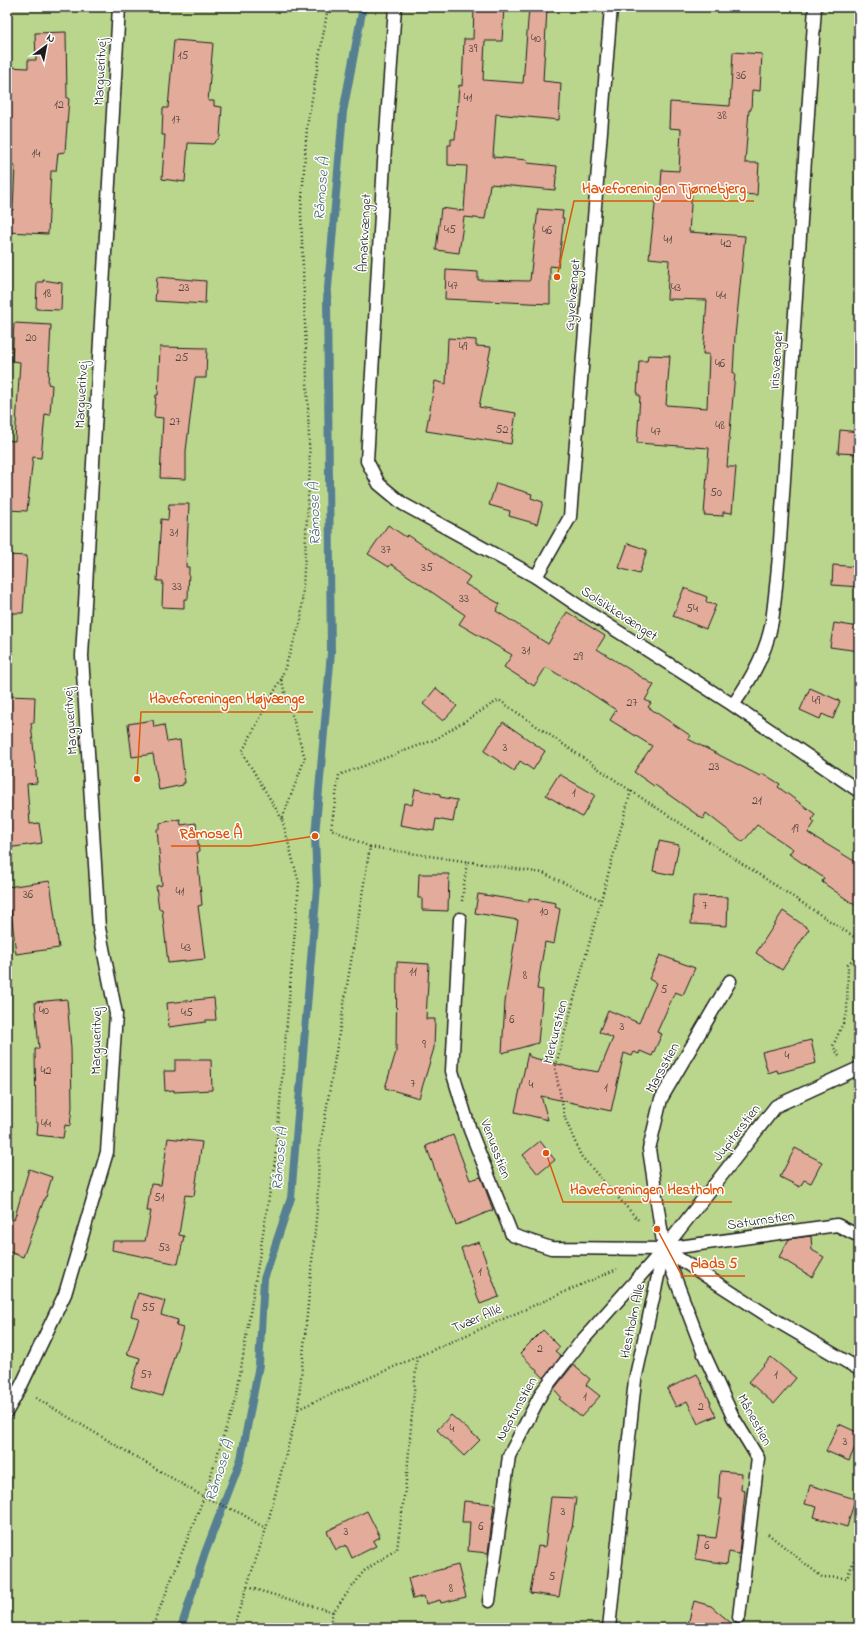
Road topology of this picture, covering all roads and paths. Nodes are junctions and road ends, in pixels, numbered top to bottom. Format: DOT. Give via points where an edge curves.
graph roads {
  1 [pos="120,7"];
  2 [pos="328,7"];
  3 [pos="394,7"];
  4 [pos="610,7"];
  5 [pos="815,7"];
  6 [pos="367,461"];
  7 [pos="536,577"];
  8 [pos="281,679"];
  9 [pos="733,705"];
  10 [pos="631,791"];
  11 [pos="859,791"];
  12 [pos="282,819"];
  13 [pos="370,847"];
  14 [pos="467,861"];
  15 [pos="601,900"];
  16 [pos="460,919"];
  17 [pos="859,940"];
  18 [pos="859,954"];
  19 [pos="730,981"];
  20 [pos="854,1070"];
  21 [pos="643,1226"];
  22 [pos="859,1236"];
  23 [pos="664,1249"];
  24 [pos="621,1268"];
  25 [pos="417,1356"];
  26 [pos="859,1369"];
  27 [pos="20,1388"];
  28 [pos="298,1409"];
  29 [pos="7,1411"];
  30 [pos="204,1497"];
  31 [pos="750,1519"];
  32 [pos="266,1529"];
  33 [pos="859,1547"];
  34 [pos="247,1587"];
  35 [pos="489,1601"];
  36 [pos="333,1612"];
  37 [pos="738,1617"];
  38 [pos="152,1628"];
  39 [pos="233,1628"];
  40 [pos="329,1628"];
  41 [pos="609,1628"];
  1 -- 27 [label="lane, Margueritvej" via="82,656 99,928 116,1014 107,1152 65,1294"];
  2 -- 8 [label="path" via="307,127 301,212 310,466 301,621"];
  3 -- 6 [label="lane, Åmarkvænget"];
  4 -- 7 [label="lane, Gyvelvænget" via="570,517"];
  5 -- 9 [label="lane, Irisvænget" via="780,548 772,622 762,654 747,685"];
  6 -- 7 [label="lane, Solsikkevænget" via="380,484 403,504"];
  7 -- 9 [label="lane, Solsikkevænget"];
  8 -- 12 [label="path" via="305,758"];
  8 -- 12 [label="path" via="242,752"];
  9 -- 11 [label="lane, Solsikkevænget"];
  10 -- 13 [label="path" via="499,700 434,740 339,775 331,829"];
  10 -- 15 [label="path, Merkurstien"];
  10 -- 17 [label="path"];
  12 -- 30 [label="path" via="299,883 275,1160 237,1393"];
  13 -- 14 [label="path"];
  13 -- 28 [label="path" via="319,1154 317,1210"];
  14 -- 15 [label="path" via="543,873"];
  14 -- 16 [label="path"];
  15 -- 21 [label="path, Merkurstien" via="555,1068 565,1118 581,1156"];
  16 -- 23 [label="lane, Venusstien" via="452,1071 470,1130 512,1235 550,1248"];
  18 -- 20 [label="path" via="848,964 847,1014 833,1046"];
  19 -- 23 [label="lane, Marsstien" via="661,1099 649,1149"];
  20 -- 23 [label="lane, Jupiterstien" via="776,1106"];
  22 -- 23 [label="lane, Saturnstien" via="837,1225"];
  23 -- 26 [label="lane" via="765,1314"];
  23 -- 31 [label="lane, Månestien" via="704,1354 730,1410 758,1458"];
  23 -- 35 [label="lane, Neptunstien" via="580,1343 542,1392 509,1456"];
  23 -- 41 [label="lane, Hestholm Alle" via="635,1380"];
  24 -- 25 [label="path, Tvær Allé"];
  25 -- 28 [label="path, Tvær Allé"];
  25 -- 36 [label="path" via="407,1474 397,1549 364,1570"];
  27 -- 29 [label="lane, Margueritvej"];
  27 -- 30 [label="path"];
  28 -- 32 [label="path"];
  30 -- 32 [label="path" via="242,1514"];
  30 -- 38 [label="path"];
  31 -- 33 [label="path" via="822,1577 847,1578"];
  31 -- 37 [label="lane, Månestien"];
  32 -- 34 [label="path"];
  34 -- 36 [label="path"];
  34 -- 39 [label="path"];
  36 -- 40 [label="path"];
}
